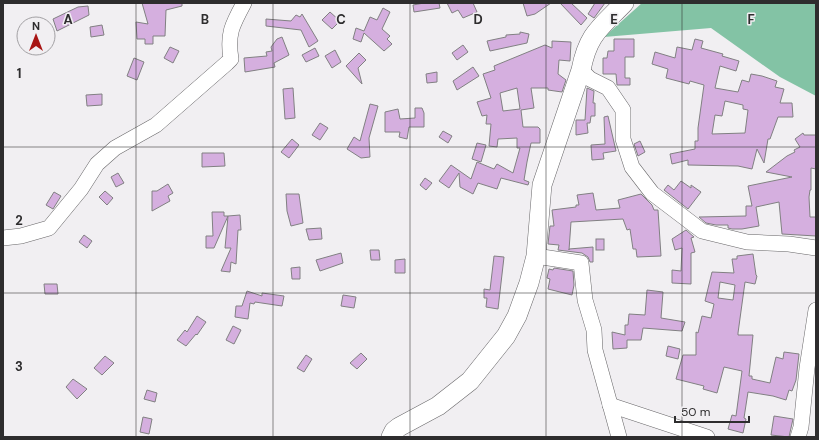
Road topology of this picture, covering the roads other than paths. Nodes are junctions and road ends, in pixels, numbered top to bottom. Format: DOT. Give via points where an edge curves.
graph roads {
  1 [pos="244,3"];
  2 [pos="624,3"];
  3 [pos="581,70"];
  4 [pos="3,238"];
  5 [pos="816,248"];
  6 [pos="536,256"];
  7 [pos="816,310"];
  8 [pos="610,405"];
  9 [pos="391,437"];
  10 [pos="620,437"];
  11 [pos="707,437"];
  12 [pos="798,437"];
  1 -- 4 [label="street" via="233,24 228,43 231,59 227,63 156,125 110,152 97,164 81,189 49,228"];
  2 -- 3 [label="main road" via="588,42"];
  3 -- 5 [label="street" via="590,79 608,88 623,110 623,139 632,167 652,192 702,231 747,242"];
  3 -- 6 [label="main road" via="542,186"];
  6 -- 8 [label="street" via="581,263 585,300 594,330 595,350"];
  6 -- 9 [label="main road" via="517,316 506,336 470,381 438,406 399,427"];
  7 -- 12 [label="street"];
  8 -- 10 [label="street"];
  8 -- 11 [label="street"];
}
